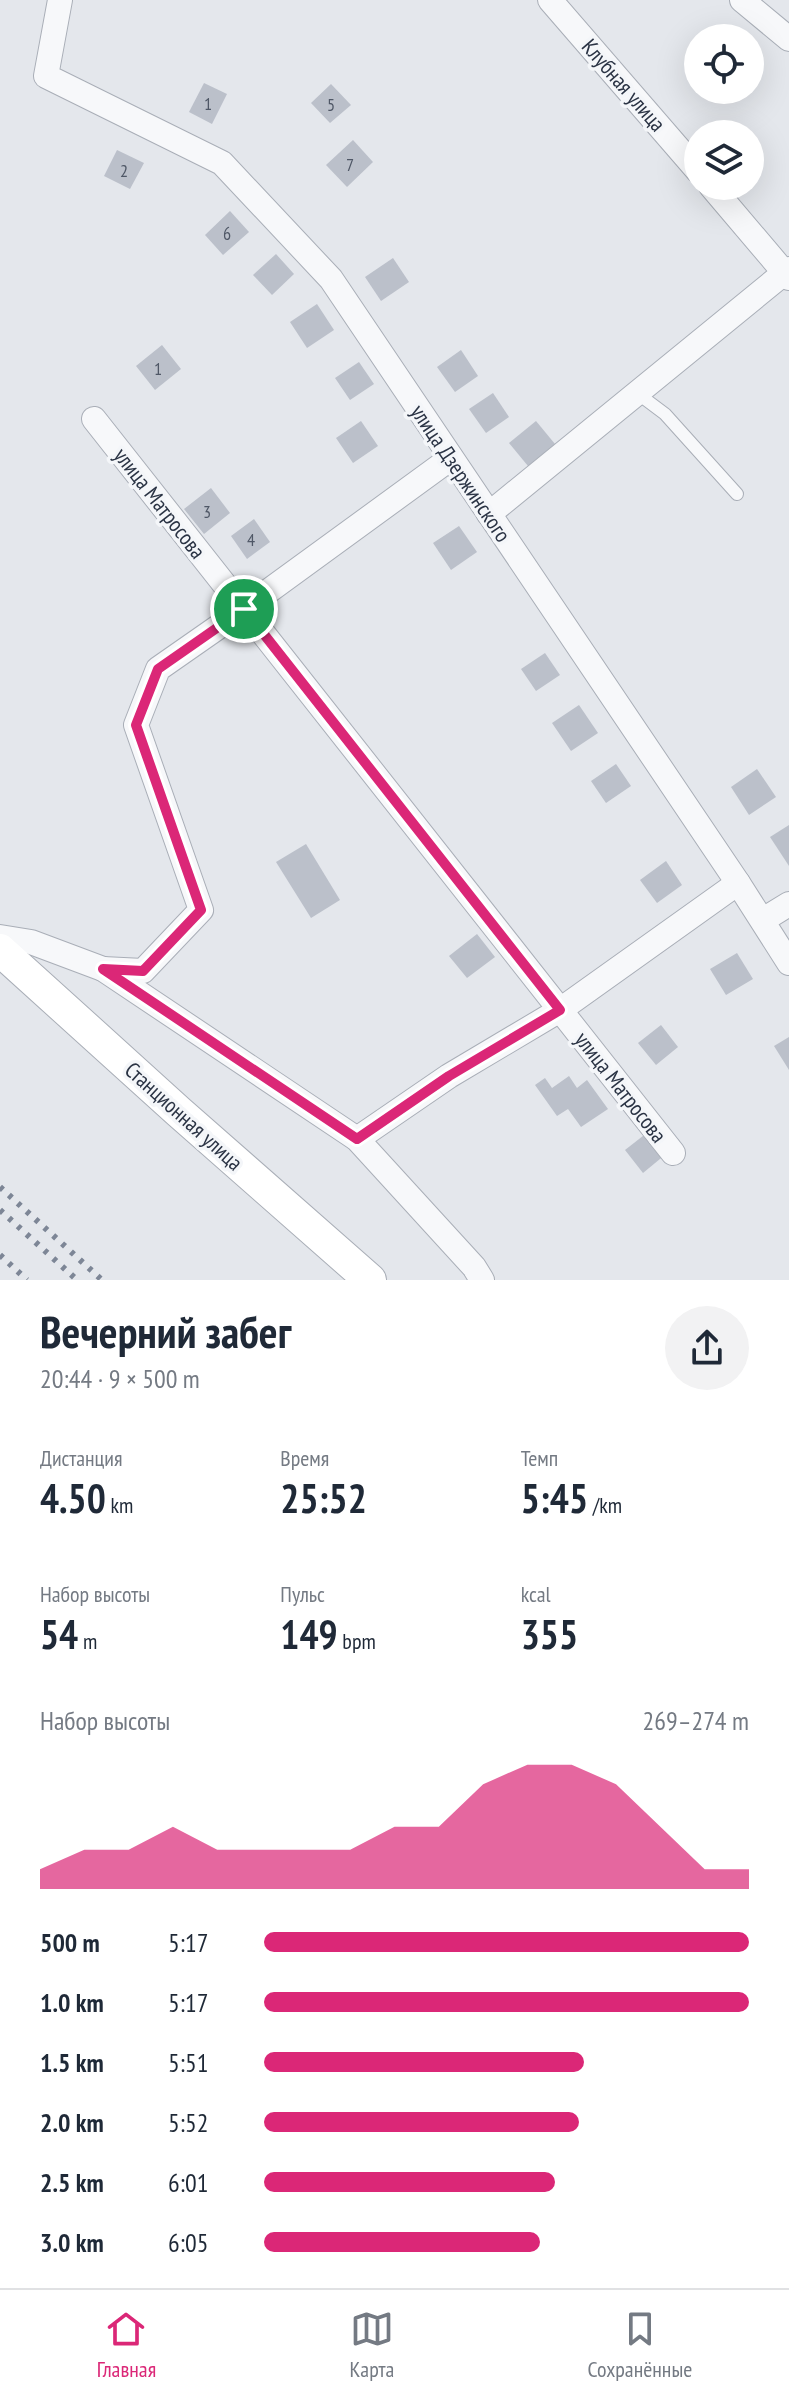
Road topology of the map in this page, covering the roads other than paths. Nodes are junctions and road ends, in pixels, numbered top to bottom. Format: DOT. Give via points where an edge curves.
graph roads {
  1 [pos="60,0"];
  2 [pos="550,0"];
  3 [pos="742,0"];
  4 [pos="789,39"];
  5 [pos="684,155"];
  6 [pos="723,200"];
  7 [pos="787,273"];
  8 [pos="637,393"];
  9 [pos="94,419"];
  10 [pos="451,458"];
  11 [pos="737,494"];
  12 [pos="489,514"];
  13 [pos="244,609"];
  14 [pos="738,883"];
  15 [pos="789,904"];
  16 [pos="763,920"];
  17 [pos="0,937"];
  18 [pos="0,950"];
  19 [pos="789,963"];
  20 [pos="103,969"];
  21 [pos="560,1010"];
  22 [pos="357,1139"];
  23 [pos="673,1153"];
  24 [pos="370,1280"];
  25 [pos="482,1280"];
  1 -- 10 [label="street, улица Дзержинского" via="46,76 222,163 331,279"];
  2 -- 5 [label="street, Клубная улица"];
  3 -- 4 [label="street"];
  6 -- 7 [label="street"];
  7 -- 8 [label="street"];
  8 -- 11 [label="lane" via="665,414"];
  8 -- 12 [label="street"];
  9 -- 13 [label="street, улица Матросова"];
  10 -- 12 [label="street, улица Дзержинского"];
  10 -- 13 [label="street"];
  12 -- 14 [label="street, улица Дзержинского"];
  13 -- 20 [label="street" via="158,669 136,725 201,910 143,971"];
  13 -- 21 [label="street, улица Матросова"];
  14 -- 16 [label="street, улица Дзержинского"];
  14 -- 21 [label="street"];
  15 -- 16 [label="street"];
  16 -- 19 [label="street, улица Дзержинского"];
  17 -- 20 [label="street" via="31,942"];
  18 -- 24 [label="main road, Станционная улица"];
  20 -- 22 [label="street"];
  21 -- 22 [label="street"];
  21 -- 23 [label="street, улица Матросова"];
  22 -- 25 [label="street"];
}
